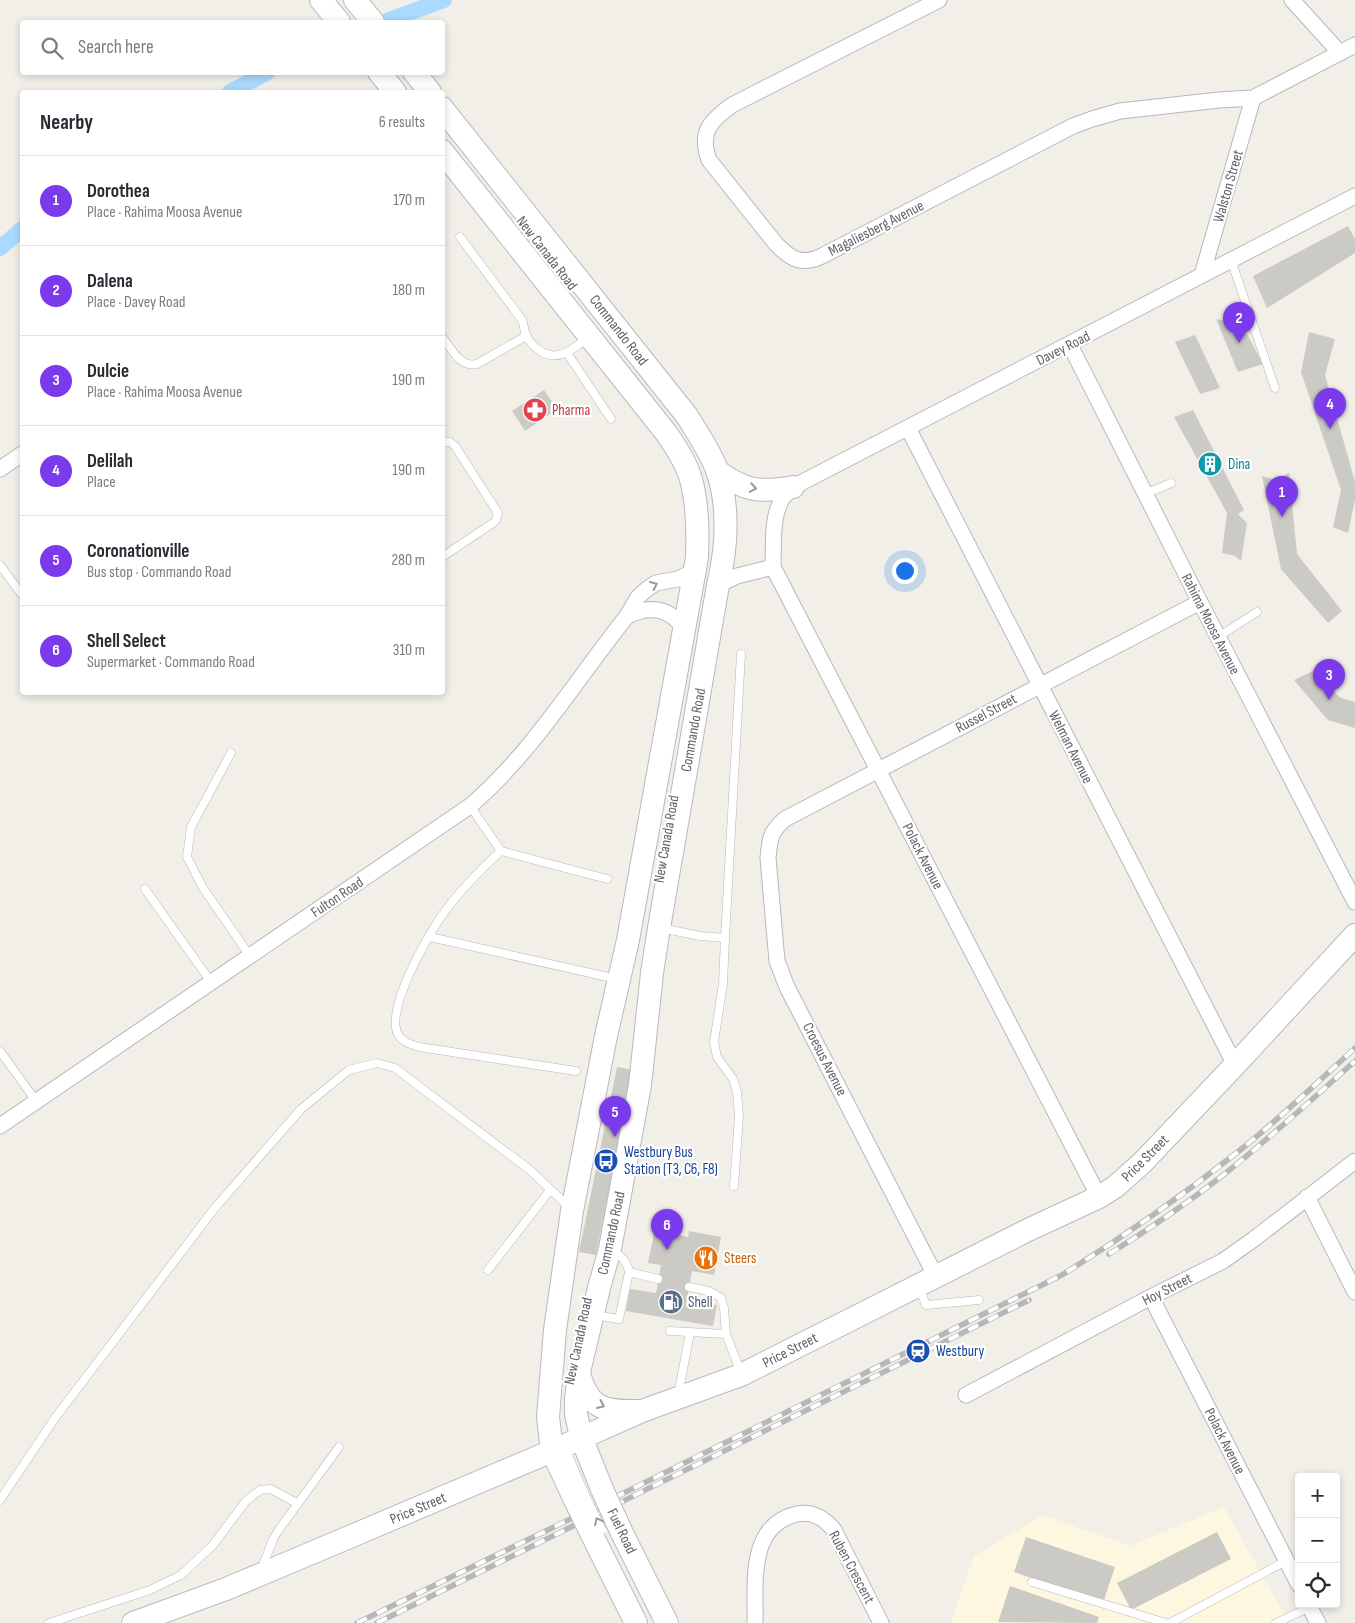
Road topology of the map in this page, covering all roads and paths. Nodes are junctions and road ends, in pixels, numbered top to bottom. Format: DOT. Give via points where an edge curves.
graph roads {
  1 [pos="322,0"];
  2 [pos="331,0"];
  3 [pos="344,0"];
  4 [pos="355,0"];
  5 [pos="1292,0"];
  6 [pos="934,1"];
  7 [pos="338,20"];
  8 [pos="347,20"];
  9 [pos="360,20"];
  10 [pos="371,20"];
  11 [pos="1355,45"];
  12 [pos="1340,53"];
  13 [pos="382,75"];
  14 [pos="391,75"];
  15 [pos="416,75"];
  16 [pos="394,90"];
  17 [pos="403,90"];
  18 [pos="428,90"];
  19 [pos="1254,98"];
  20 [pos="445,112"];
  21 [pos="445,126"];
  22 [pos="445,155"];
  23 [pos="1355,196"];
  24 [pos="460,237"];
  25 [pos="1231,260"];
  26 [pos="1202,274"];
  27 [pos="566,293"];
  28 [pos="526,336"];
  29 [pos="590,336"];
  30 [pos="445,341"];
  31 [pos="1070,345"];
  32 [pos="567,353"];
  33 [pos="1275,388"];
  34 [pos="611,419"];
  35 [pos="908,428"];
  36 [pos="445,442"];
  37 [pos="690,453"];
  38 [pos="20,455"];
  39 [pos="0,469"];
  40 [pos="715,478"];
  41 [pos="1171,483"];
  42 [pos="793,487"];
  43 [pos="1145,494"];
  44 [pos="704,499"];
  45 [pos="706,539"];
  46 [pos="445,555"];
  47 [pos="0,565"];
  48 [pos="773,567"];
  49 [pos="708,576"];
  50 [pos="20,592"];
  51 [pos="1200,602"];
  52 [pos="1257,612"];
  53 [pos="627,616"];
  54 [pos="685,631"];
  55 [pos="1218,637"];
  56 [pos="741,654"];
  57 [pos="1039,685"];
  58 [pos="231,752"];
  59 [pos="878,770"];
  60 [pos="470,806"];
  61 [pos="775,828"];
  62 [pos="501,851"];
  63 [pos="607,879"];
  64 [pos="145,889"];
  65 [pos="1355,902"];
  66 [pos="659,928"];
  67 [pos="1355,935"];
  68 [pos="430,937"];
  69 [pos="725,938"];
  70 [pos="250,956"];
  71 [pos="643,976"];
  72 [pos="211,982"];
  73 [pos="621,990"];
  74 [pos="640,1005"];
  75 [pos="0,1051"];
  76 [pos="1235,1065"];
  77 [pos="576,1071"];
  78 [pos="36,1102"];
  79 [pos="0,1126"];
  80 [pos="1355,1161"];
  81 [pos="613,1183"];
  82 [pos="734,1186"];
  83 [pos="550,1190"];
  84 [pos="1100,1197"];
  85 [pos="1307,1197"];
  86 [pos="572,1211"];
  87 [pos="576,1247"];
  88 [pos="610,1249"];
  89 [pos="488,1270"];
  90 [pos="629,1272"];
  91 [pos="658,1279"];
  92 [pos="927,1281"];
  93 [pos="689,1286"];
  94 [pos="1355,1292"];
  95 [pos="1151,1297"];
  96 [pos="978,1300"];
  97 [pos="566,1313"];
  98 [pos="592,1315"];
  99 [pos="670,1331"];
  100 [pos="690,1333"];
  101 [pos="726,1334"];
  102 [pos="563,1341"];
  103 [pos="579,1372"];
  104 [pos="741,1375"];
  105 [pos="966,1395"];
  106 [pos="678,1398"];
  107 [pos="642,1411"];
  108 [pos="556,1414"];
  109 [pos="568,1442"];
  110 [pos="339,1447"];
  111 [pos="591,1498"];
  112 [pos="0,1500"];
  113 [pos="298,1504"];
  114 [pos="611,1541"];
  115 [pos="1286,1562"];
  116 [pos="260,1575"];
  117 [pos="1295,1579"];
  118 [pos="1032,1582"];
  119 [pos="640,1587"];
  120 [pos="1304,1608"];
  121 [pos="1310,1608"];
  122 [pos="49,1623"];
  123 [pos="134,1623"];
  124 [pos="636,1623"];
  125 [pos="667,1623"];
  126 [pos="755,1623"];
  127 [pos="881,1623"];
  128 [pos="1166,1623"];
  129 [pos="1170,1623"];
  130 [pos="1276,1623"];
  131 [pos="1318,1623"];
  1 -- 7 [label="main road"];
  2 -- 8 [label="lane"];
  3 -- 9 [label="lane"];
  4 -- 10 [label="main road"];
  5 -- 12 [label="street"];
  6 -- 19 [label="street, Magaliesberg Avenue" via="732,105 708,127 705,149 709,160 776,244 795,259 804,261 822,256 1092,119 1132,110"];
  11 -- 12 [label="street, Magaliesberg Avenue"];
  12 -- 19 [label="street, Magaliesberg Avenue"];
  13 -- 16 [label="main road"];
  14 -- 17 [label="lane"];
  15 -- 18 [label="main road"];
  19 -- 26 [label="street, Walston Street"];
  20 -- 40 [label="main road, Commando Road" via="687,416 708,450"];
  21 -- 40 [label="lane, New Canada Road" via="680,421 700,452 710,476"];
  22 -- 27 [label="lane, New Canada Road"];
  22 -- 29 [label="main road, Commando Road"];
  23 -- 25 [label="street, Davey Road"];
  24 -- 28 [label="lane" via="522,320"];
  25 -- 26 [label="street, Davey Road"];
  25 -- 33 [label="lane"];
  26 -- 31 [label="street, Davey Road"];
  28 -- 30 [label="lane" via="470,366 462,363"];
  28 -- 32 [label="lane" via="544,354 556,356"];
  29 -- 32 [label="lane"];
  29 -- 49 [label="main road, Commando Road" via="681,455 690,475 696,506 697,558"];
  31 -- 35 [label="street, Davey Road"];
  31 -- 43 [label="street, Rahima Moosa Avenue"];
  32 -- 34 [label="lane"];
  35 -- 42 [label="street, Davey Road"];
  35 -- 57 [label="street, Welman Avenue"];
  36 -- 46 [label="lane" via="455,446 498,516 493,523"];
  37 -- 44 [label="lane"];
  38 -- 39 [label="street"];
  40 -- 42 [label="main road, one-way" via="757,490"];
  40 -- 49 [label="main road, Commando Road" via="723,495 726,531 723,562"];
  41 -- 43 [label="lane"];
  42 -- 48 [label="street, Davey Road" via="778,508"];
  43 -- 51 [label="street, Rahima Moosa Avenue"];
  45 -- 73 [label="lane, New Canada Road" via="701,581"];
  47 -- 50 [label="lane"];
  48 -- 49 [label="street, Fulton Road" via="737,576"];
  48 -- 59 [label="street, Polack Avenue"];
  53 -- 49 [label="street, Fulton Road, one-way" via="638,597 656,583"];
  49 -- 54 [label="main road, Commando Road"];
  49 -- 66 [label="main road, Commando Road"];
  49 -- 71 [label="lane, New Canada Road"];
  51 -- 55 [label="street, Rahima Moosa Avenue"];
  51 -- 57 [label="street, Russel Street"];
  52 -- 55 [label="lane"];
  53 -- 54 [label="street" via="656,609 674,617"];
  53 -- 60 [label="street, Fulton Road" via="519,757"];
  54 -- 73 [label="main road, Commando Road"];
  55 -- 65 [label="street, Rahima Moosa Avenue"];
  56 -- 69 [label="lane"];
  57 -- 59 [label="street, Russel Street"];
  57 -- 76 [label="street, Welman Avenue"];
  58 -- 70 [label="lane" via="191,827 187,857 203,888"];
  59 -- 61 [label="street, Russel Street" via="785,819"];
  59 -- 84 [label="street, Polack Avenue"];
  60 -- 62 [label="lane"];
  60 -- 70 [label="street, Fulton Road"];
  61 -- 92 [label="street, Croesus Avenue" via="768,858 777,961"];
  62 -- 63 [label="lane"];
  62 -- 68 [label="lane" via="470,881 441,917"];
  64 -- 72 [label="lane"];
  66 -- 69 [label="lane"];
  66 -- 88 [label="main road, Commando Road" via="640,1085"];
  67 -- 76 [label="main road, Price Street"];
  68 -- 73 [label="lane"];
  68 -- 77 [label="lane" via="408,975 399,1003 395,1026 399,1036 419,1047"];
  69 -- 82 [label="lane" via="724,984 714,1042 717,1057 737,1092 740,1116"];
  70 -- 72 [label="street, Fulton Road"];
  72 -- 78 [label="street, Fulton Road"];
  73 -- 86 [label="main road, Commando Road"];
  74 -- 81 [label="lane" via="632,1082"];
  75 -- 78 [label="lane"];
  76 -- 84 [label="main road, Price Street" via="1132,1174"];
  78 -- 79 [label="street, Fulton Road"];
  80 -- 85 [label="street, Hoy Street"];
  83 -- 86 [label="lane"];
  83 -- 89 [label="lane"];
  83 -- 112 [label="lane" via="522,1164 395,1068 377,1063 349,1070 300,1109 214,1209 55,1418"];
  84 -- 92 [label="main road, Price Street"];
  85 -- 94 [label="street"];
  85 -- 95 [label="street, Hoy Street" via="1223,1261"];
  86 -- 109 [label="main road, Commando Road" via="555,1330 548,1417"];
  87 -- 97 [label="lane, New Canada Road"];
  88 -- 90 [label="lane" via="628,1264"];
  88 -- 98 [label="main road, Commando Road"];
  90 -- 91 [label="lane"];
  90 -- 98 [label="lane" via="620,1320"];
  92 -- 96 [label="lane" via="926,1305"];
  92 -- 104 [label="main road, Price Street"];
  93 -- 101 [label="lane" via="721,1298"];
  95 -- 105 [label="street, Hoy Street"];
  95 -- 115 [label="street, Polack Avenue"];
  98 -- 103 [label="main road, Commando Road"];
  99 -- 100 [label="lane"];
  100 -- 101 [label="lane"];
  100 -- 106 [label="lane"];
  101 -- 104 [label="lane"];
  102 -- 108 [label="lane, New Canada Road"];
  103 -- 107 [label="main road, one-way" via="583,1388 595,1403 619,1411"];
  103 -- 109 [label="main road, Commando Road" via="576,1414"];
  104 -- 106 [label="main road, Price Street"];
  106 -- 107 [label="main road, Price Street"];
  107 -- 109 [label="main road, Price Street"];
  109 -- 111 [label="main road, Fuel Road"];
  109 -- 111 [label="main road, Fuel Road"];
  109 -- 116 [label="main road, Price Street"];
  110 -- 113 [label="lane"];
  111 -- 114 [label="main road, Fuel Road, bridge"];
  113 -- 116 [label="lane" via="273,1539"];
  113 -- 122 [label="lane" via="271,1489 260,1490 246,1501 214,1545 181,1575 150,1590"];
  114 -- 119 [label="lane"];
  114 -- 124 [label="main road, Fuel Road"];
  114 -- 125 [label="main road, Fuel Road"];
  115 -- 117 [label="street, Polack Avenue"];
  115 -- 129 [label="lane"];
  116 -- 123 [label="main road, Price Street"];
  118 -- 128 [label="lane"];
  120 -- 130 [label="lane"];
  121 -- 131 [label="street"];
  126 -- 127 [label="street, Ruben Crescent" via="756,1560 760,1545 770,1530 782,1521 808,1512 819,1516 834,1530"];
}
